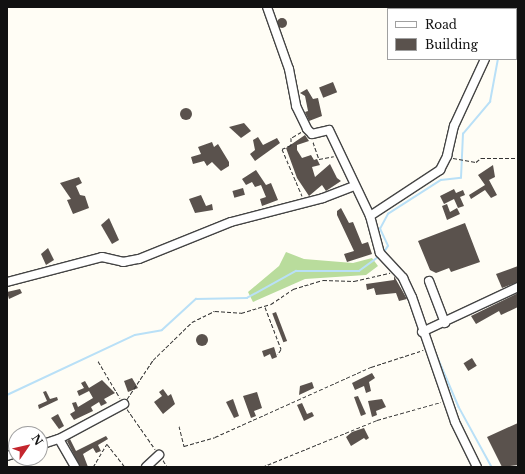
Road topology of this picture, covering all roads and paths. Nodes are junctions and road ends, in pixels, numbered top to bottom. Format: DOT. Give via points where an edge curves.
graph roads {
  1 [pos="267,7"];
  2 [pos="485,60"];
  3 [pos="312,134"];
  4 [pos="341,157"];
  5 [pos="518,158"];
  6 [pos="458,160"];
  7 [pos="355,186"];
  8 [pos="304,202"];
  9 [pos="370,216"];
  10 [pos="397,271"];
  11 [pos="429,281"];
  12 [pos="7,282"];
  13 [pos="518,287"];
  14 [pos="265,306"];
  15 [pos="445,323"];
  16 [pos="422,332"];
  17 [pos="428,348"];
  18 [pos="278,354"];
  19 [pos="98,361"];
  20 [pos="447,400"];
  21 [pos="124,404"];
  22 [pos="179,426"];
  23 [pos="59,439"];
  24 [pos="48,442"];
  25 [pos="159,455"];
  26 [pos="75,467"];
  27 [pos="92,467"];
  28 [pos="125,467"];
  29 [pos="146,467"];
  30 [pos="167,467"];
  31 [pos="262,467"];
  32 [pos="477,467"];
  1 -- 3 [label="street" via="288,69 296,106"];
  2 -- 9 [label="street" via="454,126 447,156 440,170"];
  3 -- 4 [label="street" via="329,130"];
  3 -- 4 [label="path" via="318,159 330,155"];
  3 -- 8 [label="path" via="303,131 291,138 291,145 282,149"];
  4 -- 7 [label="street"];
  5 -- 6 [label="path" via="507,161 481,158 475,162"];
  7 -- 8 [label="street"];
  7 -- 9 [label="street"];
  8 -- 12 [label="street" via="231,222 139,259 123,262 102,256"];
  9 -- 10 [label="street" via="382,256"];
  10 -- 14 [label="path" via="354,282 323,280 293,289"];
  10 -- 16 [label="street" via="412,296"];
  11 -- 15 [label="street"];
  13 -- 15 [label="street"];
  14 -- 18 [label="path" via="281,349"];
  14 -- 21 [label="path" via="241,313 215,311 192,322 153,360"];
  15 -- 16 [label="street"];
  16 -- 17 [label="street"];
  17 -- 20 [label="street"];
  17 -- 22 [label="path" via="371,367 215,437 184,446"];
  19 -- 21 [label="path"];
  20 -- 31 [label="path" via="377,420"];
  20 -- 32 [label="street"];
  21 -- 23 [label="street"];
  21 -- 25 [label="path"];
  23 -- 24 [label="street"];
  23 -- 26 [label="street"];
  25 -- 29 [label="street"];
  25 -- 30 [label="path"];
  27 -- 28 [label="path" via="107,444"];
}
